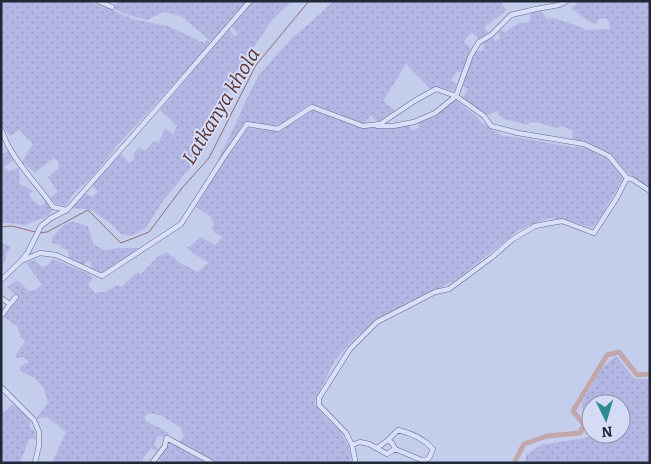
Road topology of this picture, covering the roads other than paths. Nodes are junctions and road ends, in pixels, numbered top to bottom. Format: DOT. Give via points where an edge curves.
graph roads {
  1 [pos="98,1"];
  2 [pos="250,1"];
  3 [pos="567,1"];
  4 [pos="112,7"];
  5 [pos="456,96"];
  6 [pos="363,126"];
  7 [pos="1,130"];
  8 [pos="627,178"];
  9 [pos="650,191"];
  10 [pos="67,210"];
  11 [pos="21,261"];
  12 [pos="1,280"];
  13 [pos="16,297"];
  14 [pos="1,298"];
  15 [pos="10,304"];
  16 [pos="2,315"];
  17 [pos="1,387"];
  18 [pos="388,440"];
  19 [pos="352,445"];
  20 [pos="377,448"];
  21 [pos="396,449"];
  22 [pos="35,463"];
  23 [pos="152,463"];
  24 [pos="210,463"];
  25 [pos="354,463"];
  1 -- 4 [label="street"];
  2 -- 10 [label="street"];
  3 -- 5 [label="street" via="511,15 479,42"];
  5 -- 6 [label="street" via="435,113 414,122"];
  5 -- 6 [label="street" via="436,89 380,124"];
  5 -- 8 [label="street" via="484,116 491,126 584,144 608,156"];
  6 -- 11 [label="street" via="312,107 278,129 247,124 181,224 102,276 56,255 40,253"];
  7 -- 10 [label="street" via="7,144 53,207"];
  8 -- 9 [label="street"];
  8 -- 19 [label="street" via="594,233 562,221 535,226 513,239 449,289 435,292 377,322 350,349 318,401 346,433"];
  10 -- 11 [label="street" via="41,226"];
  11 -- 12 [label="street"];
  13 -- 15 [label="street"];
  14 -- 15 [label="street"];
  15 -- 16 [label="street"];
  17 -- 22 [label="street" via="34,420 39,432"];
  18 -- 20 [label="street"];
  18 -- 21 [label="street"];
  18 -- 21 [label="street" via="398,430 426,442 433,449 429,458 424,460"];
  19 -- 20 [label="street" via="360,442"];
  19 -- 25 [label="street"];
  20 -- 21 [label="street" via="387,454"];
  23 -- 24 [label="street" via="167,438"];
}
